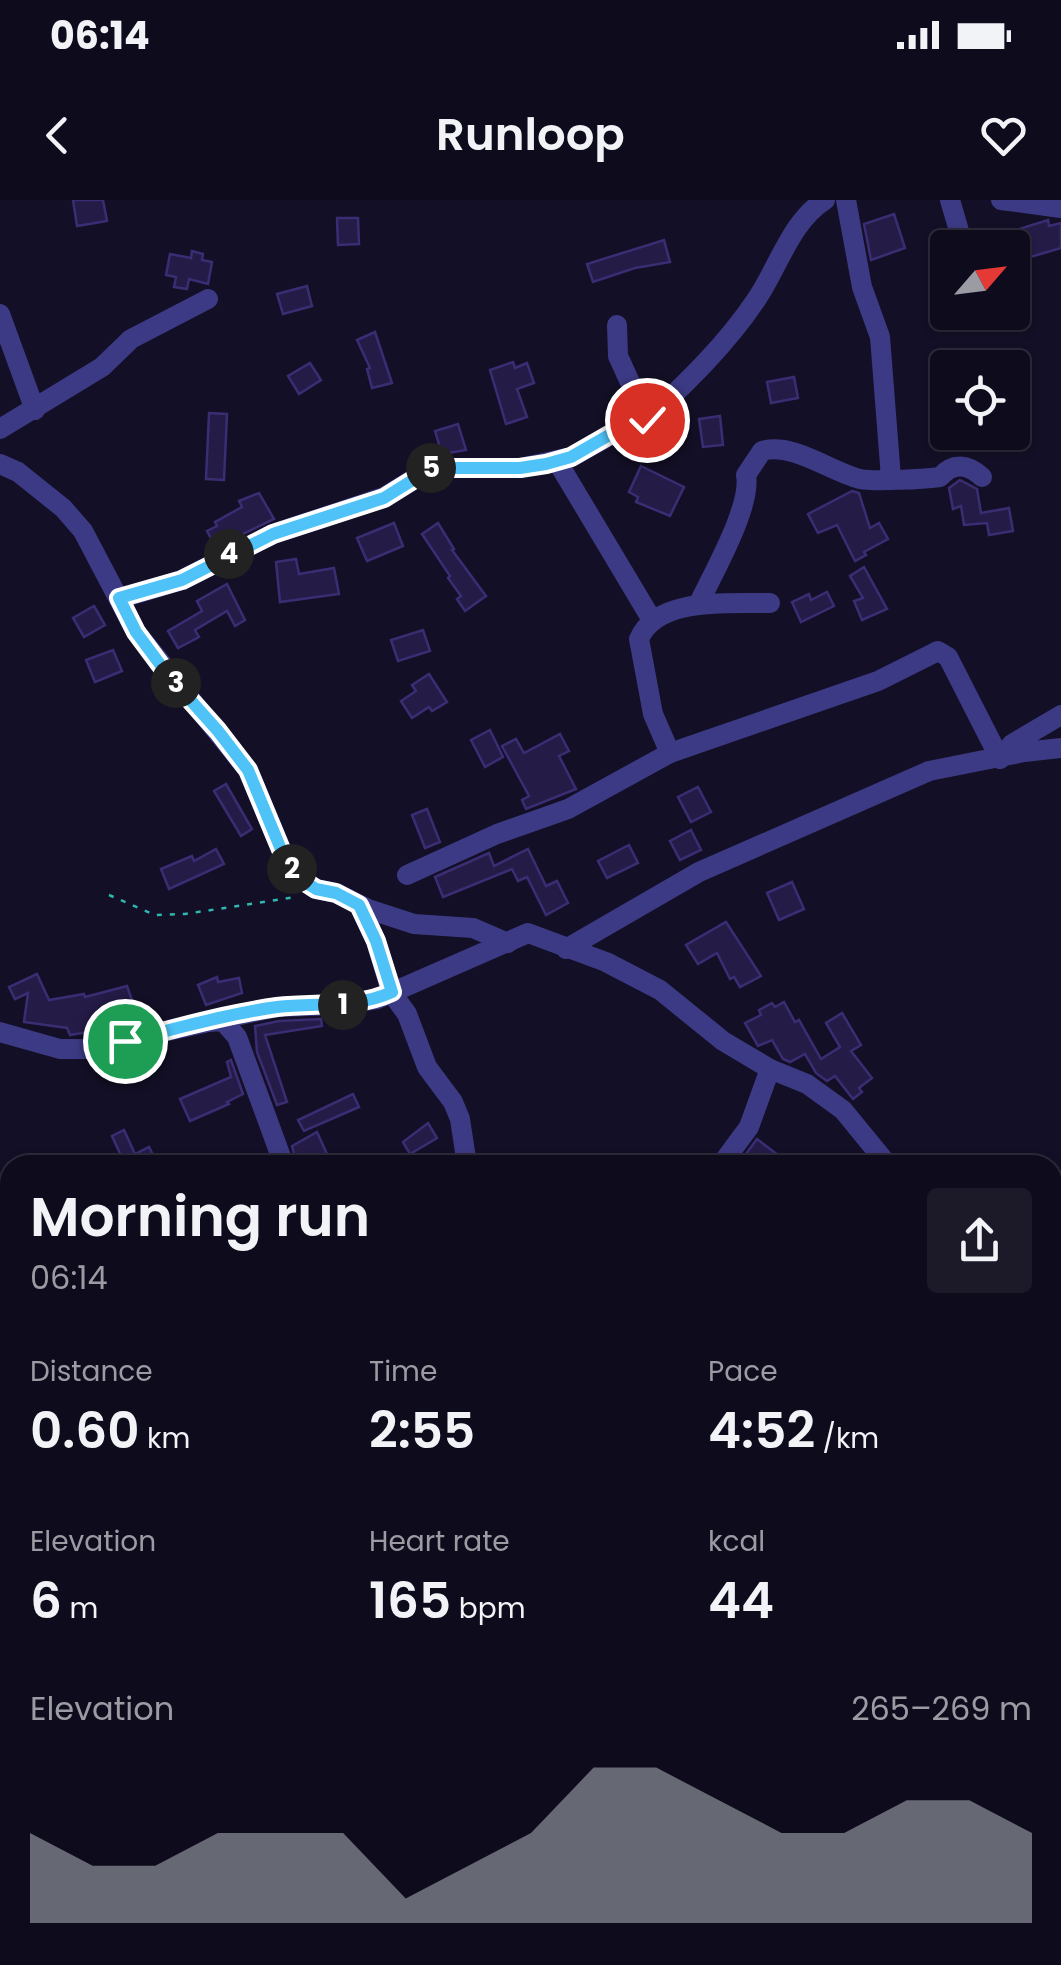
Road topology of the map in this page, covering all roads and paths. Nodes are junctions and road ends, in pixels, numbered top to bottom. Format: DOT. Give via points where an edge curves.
graph roads {
  1 [pos="825,200"];
  2 [pos="846,200"];
  3 [pos="950,200"];
  4 [pos="1001,200"];
  5 [pos="1060,200"];
  6 [pos="1060,208"];
  7 [pos="959,230"];
  8 [pos="208,299"];
  9 [pos="0,314"];
  10 [pos="617,325"];
  11 [pos="35,410"];
  12 [pos="628,420"];
  13 [pos="0,429"];
  14 [pos="557,461"];
  15 [pos="0,464"];
  16 [pos="982,477"];
  17 [pos="891,478"];
  18 [pos="119,598"];
  19 [pos="699,602"];
  20 [pos="770,603"];
  21 [pos="652,620"];
  22 [pos="1061,715"];
  23 [pos="1061,748"];
  24 [pos="670,754"];
  25 [pos="1000,759"];
  26 [pos="407,874"];
  27 [pos="316,889"];
  28 [pos="109,895"];
  29 [pos="359,905"];
  30 [pos="508,943"];
  31 [pos="566,950"];
  32 [pos="392,992"];
  33 [pos="204,1022"];
  34 [pos="0,1032"];
  35 [pos="770,1070"];
  36 [pos="280,1155"];
  37 [pos="465,1155"];
  38 [pos="728,1155"];
  39 [pos="880,1155"];
  1 -- 12 [label="street" via="808,210 757,300 713,357 647,420"];
  2 -- 17 [label="street" via="862,287 880,337"];
  3 -- 7 [label="street"];
  4 -- 6 [label="street"];
  5 -- 6 [label="street"];
  8 -- 11 [label="street" via="132,339"];
  9 -- 11 [label="street"];
  10 -- 12 [label="street" via="618,356 635,400"];
  11 -- 13 [label="street"];
  12 -- 14 [label="street"];
  14 -- 18 [label="street" via="432,468 384,498 273,534 182,580"];
  14 -- 21 [label="street"];
  15 -- 18 [label="street" via="73,519"];
  16 -- 17 [label="street" via="956,466 940,477"];
  17 -- 19 [label="street" via="860,478 784,450 762,451 746,475 735,527"];
  18 -- 27 [label="street" via="168,675 248,770 285,859"];
  19 -- 20 [label="street"];
  19 -- 21 [label="street"];
  21 -- 24 [label="street" via="639,639 652,714"];
  22 -- 25 [label="street" via="1012,744"];
  23 -- 25 [label="street"];
  24 -- 25 [label="street" via="878,681 938,651 948,657"];
  24 -- 26 [label="street" via="568,808"];
  25 -- 31 [label="street" via="929,771 699,872"];
  27 -- 28 [label="path" via="293,898 156,915"];
  27 -- 29 [label="street"];
  29 -- 30 [label="street" via="414,924 474,928"];
  29 -- 32 [label="street"];
  30 -- 31 [label="street" via="528,933"];
  30 -- 32 [label="street"];
  31 -- 35 [label="street" via="660,990"];
  32 -- 33 [label="street"];
  32 -- 37 [label="street" via="408,1014 427,1067 453,1102"];
  33 -- 34 [label="street" via="86,1049 60,1049"];
  33 -- 36 [label="street" via="223,1021 237,1037"];
  35 -- 38 [label="street" via="749,1127"];
  35 -- 39 [label="street" via="808,1084 843,1110"];
}
